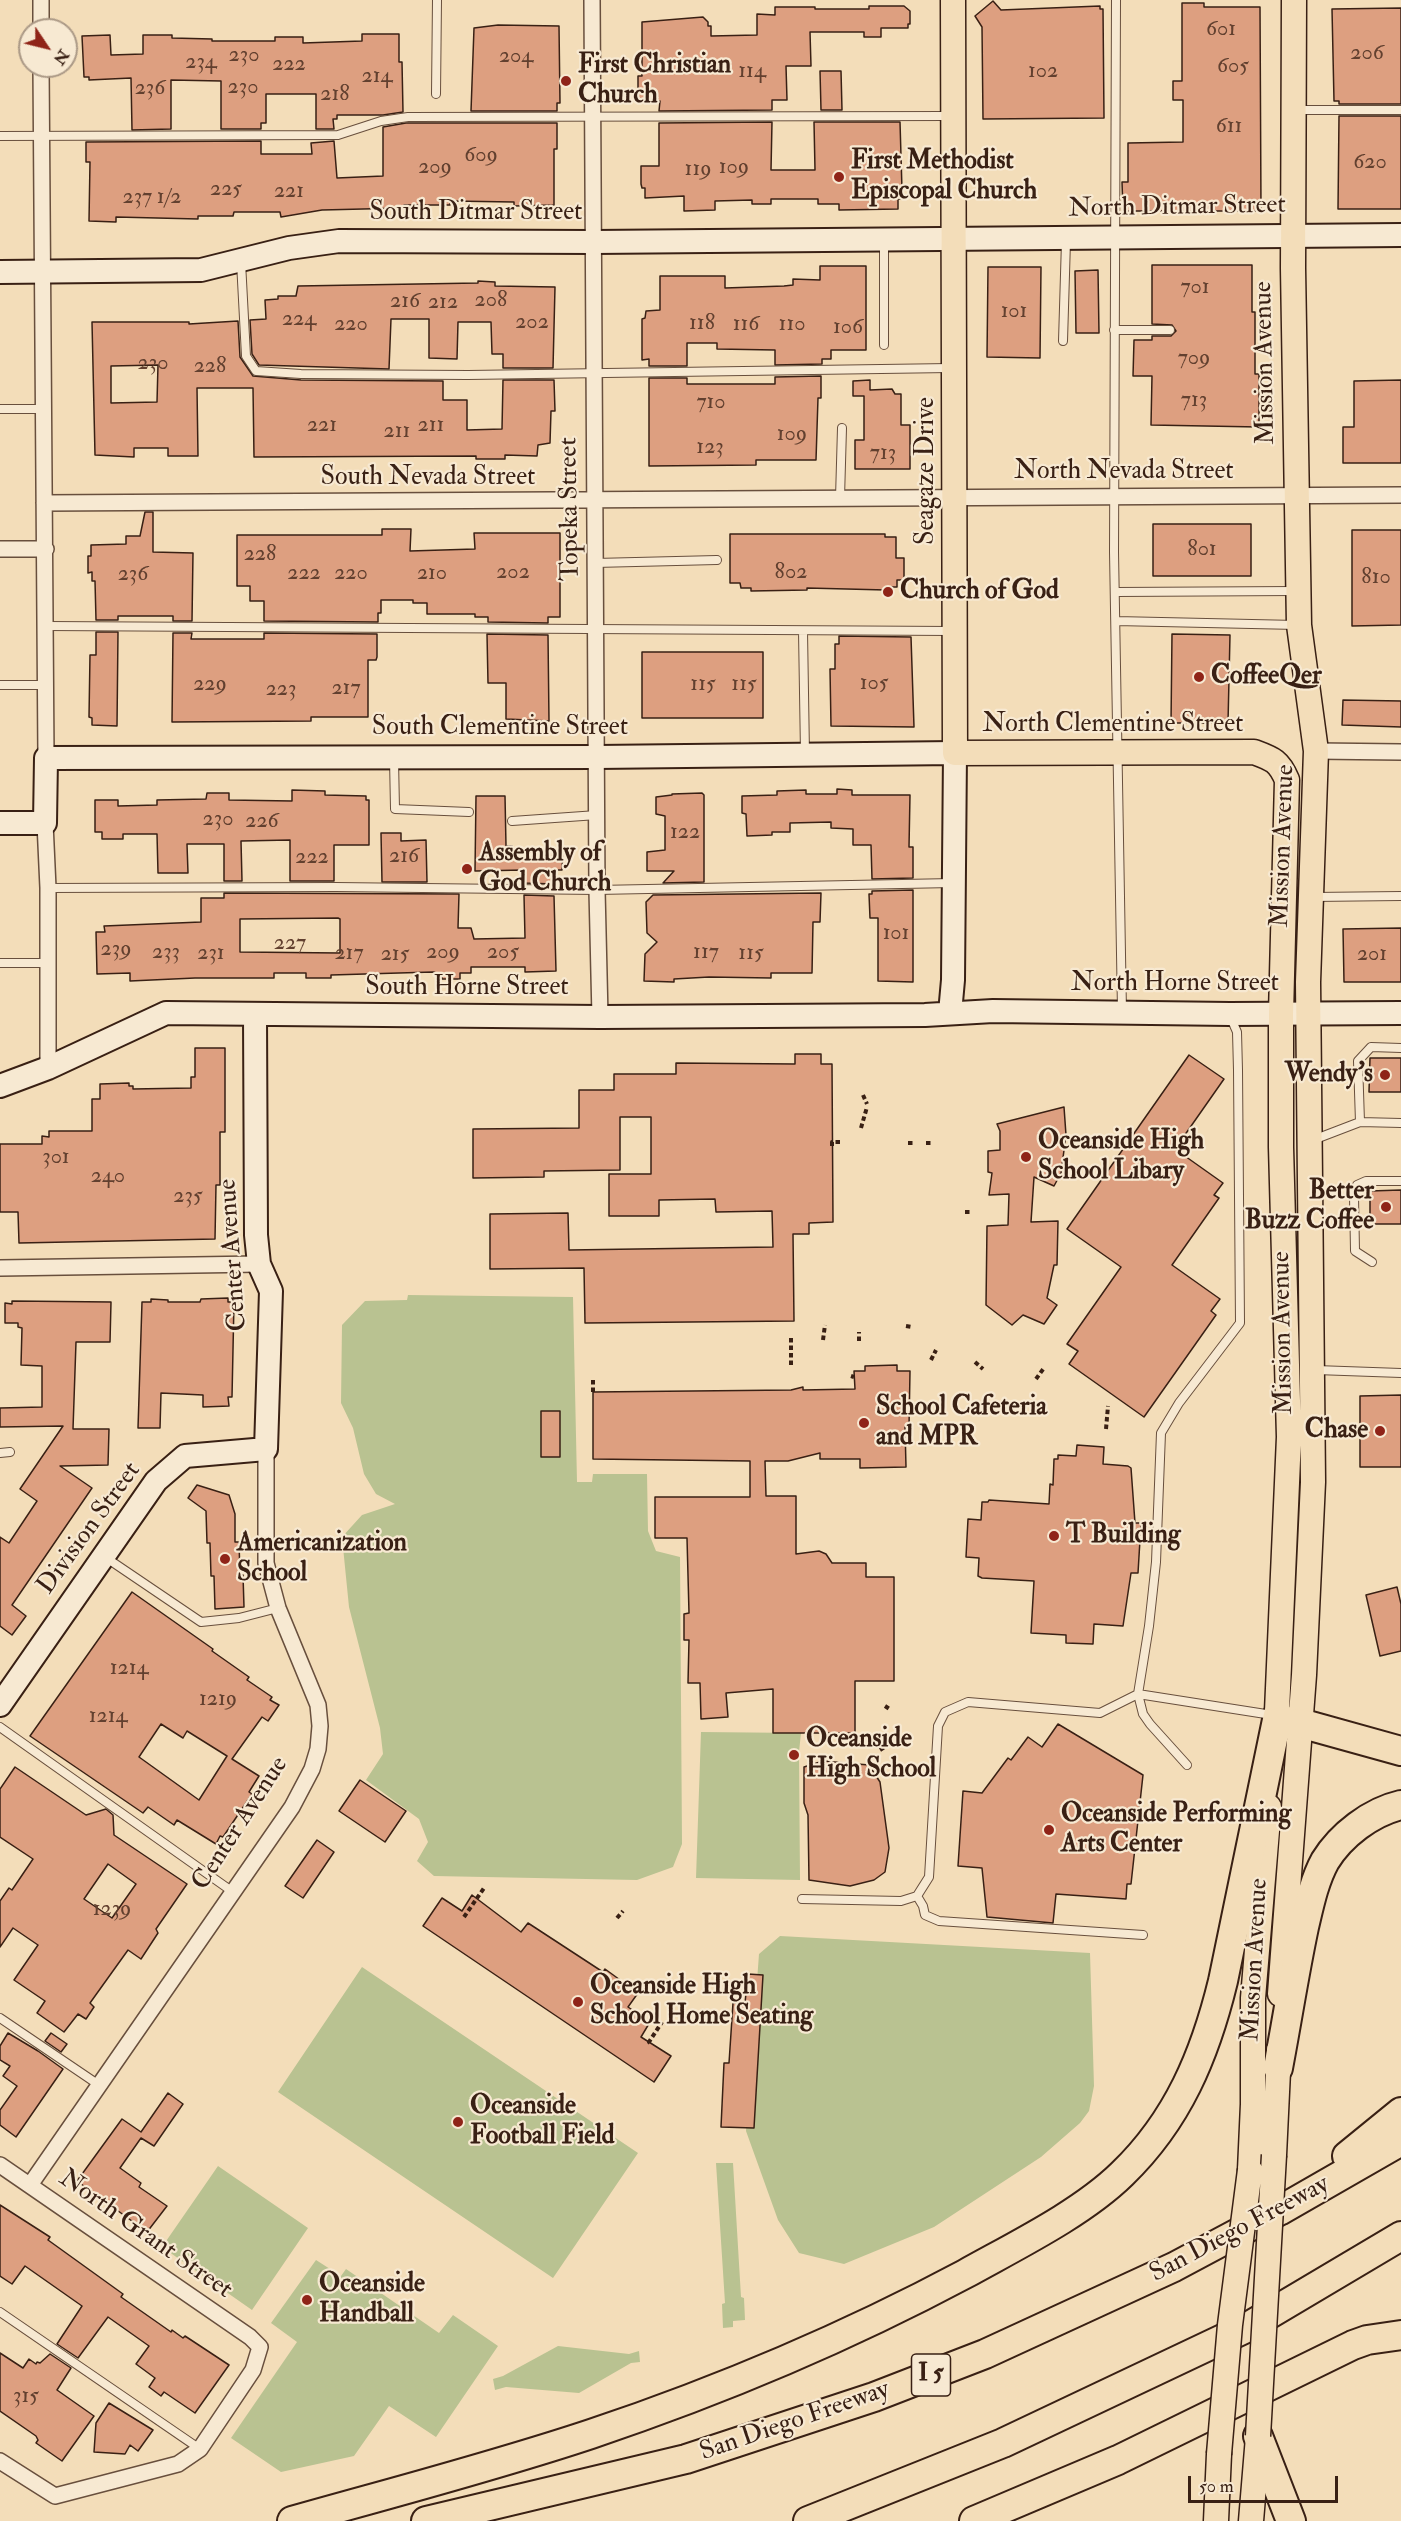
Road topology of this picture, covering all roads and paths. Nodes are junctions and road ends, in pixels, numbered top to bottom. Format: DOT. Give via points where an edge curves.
graph roads {
  1 [pos="41,0"];
  2 [pos="437,0"];
  3 [pos="592,0"];
  4 [pos="953,0"];
  5 [pos="1116,0"];
  6 [pos="1294,0"];
  7 [pos="41,18"];
  8 [pos="41,78"];
  9 [pos="436,94"];
  10 [pos="1293,110"];
  11 [pos="1401,110"];
  12 [pos="593,116"];
  13 [pos="954,116"];
  14 [pos="0,136"];
  15 [pos="41,137"];
  16 [pos="1401,235"];
  17 [pos="1293,236"];
  18 [pos="1114,237"];
  19 [pos="1066,238"];
  20 [pos="884,239"];
  21 [pos="954,239"];
  22 [pos="594,242"];
  23 [pos="241,261"];
  24 [pos="43,271"];
  25 [pos="0,272"];
  26 [pos="1114,330"];
  27 [pos="1170,330"];
  28 [pos="1063,341"];
  29 [pos="885,345"];
  30 [pos="955,368"];
  31 [pos="594,372"];
  32 [pos="0,409"];
  33 [pos="44,409"];
  34 [pos="842,428"];
  35 [pos="1401,495"];
  36 [pos="956,496"];
  37 [pos="1116,496"];
  38 [pos="1298,496"];
  39 [pos="840,498"];
  40 [pos="594,501"];
  41 [pos="44,503"];
  42 [pos="0,549"];
  43 [pos="46,549"];
  44 [pos="717,561"];
  45 [pos="595,563"];
  46 [pos="1299,591"];
  47 [pos="1116,592"];
  48 [pos="1116,621"];
  49 [pos="1299,625"];
  50 [pos="46,626"];
  51 [pos="597,631"];
  52 [pos="803,631"];
  53 [pos="956,631"];
  54 [pos="0,685"];
  55 [pos="46,685"];
  56 [pos="956,696"];
  57 [pos="1316,751"];
  58 [pos="1401,752"];
  59 [pos="955,753"];
  60 [pos="1119,753"];
  61 [pos="982,754"];
  62 [pos="805,755"];
  63 [pos="394,757"];
  64 [pos="597,757"];
  65 [pos="46,758"];
  66 [pos="1270,758"];
  67 [pos="469,812"];
  68 [pos="597,815"];
  69 [pos="512,821"];
  70 [pos="0,823"];
  71 [pos="45,823"];
  72 [pos="953,883"];
  73 [pos="48,888"];
  74 [pos="597,890"];
  75 [pos="1401,896"];
  76 [pos="1312,897"];
  77 [pos="0,963"];
  78 [pos="47,963"];
  79 [pos="1122,1012"];
  80 [pos="1308,1013"];
  81 [pos="1401,1013"];
  82 [pos="950,1014"];
  83 [pos="1230,1014"];
  84 [pos="1281,1014"];
  85 [pos="255,1016"];
  86 [pos="600,1017"];
  87 [pos="1401,1048"];
  88 [pos="48,1068"];
  89 [pos="0,1086"];
  90 [pos="863,1095"];
  91 [pos="1360,1122"];
  92 [pos="1401,1123"];
  93 [pos="861,1128"];
  94 [pos="1311,1141"];
  95 [pos="842,1142"];
  96 [pos="908,1143"];
  97 [pos="915,1143"];
  98 [pos="832,1146"];
  99 [pos="1401,1181"];
  100 [pos="965,1212"];
  101 [pos="972,1212"];
  102 [pos="1285,1258"];
  103 [pos="1372,1262"];
  104 [pos="259,1264"];
  105 [pos="0,1268"];
  106 [pos="825,1325"];
  107 [pos="906,1326"];
  108 [pos="912,1326"];
  109 [pos="859,1332"];
  110 [pos="791,1336"];
  111 [pos="824,1340"];
  112 [pos="859,1341"];
  113 [pos="936,1350"];
  114 [pos="931,1360"];
  115 [pos="975,1362"];
  116 [pos="791,1365"];
  117 [pos="1044,1368"];
  118 [pos="982,1370"];
  119 [pos="1314,1370"];
  120 [pos="1401,1373"];
  121 [pos="1036,1379"];
  122 [pos="593,1380"];
  123 [pos="592,1392"];
  124 [pos="1108,1406"];
  125 [pos="1106,1429"];
  126 [pos="266,1449"];
  127 [pos="10,1452"];
  128 [pos="0,1453"];
  129 [pos="104,1556"];
  130 [pos="278,1608"];
  131 [pos="1138,1694"];
  132 [pos="0,1706"];
  133 [pos="885,1706"];
  134 [pos="891,1710"];
  135 [pos="1289,1719"];
  136 [pos="0,1727"];
  137 [pos="888,1745"];
  138 [pos="880,1750"];
  139 [pos="1401,1751"];
  140 [pos="1187,1765"];
  141 [pos="1401,1805"];
  142 [pos="484,1888"];
  143 [pos="233,1892"];
  144 [pos="916,1896"];
  145 [pos="802,1899"];
  146 [pos="623,1911"];
  147 [pos="464,1917"];
  148 [pos="617,1918"];
  149 [pos="1143,1935"];
  150 [pos="0,2018"];
  151 [pos="662,2022"];
  152 [pos="650,2043"];
  153 [pos="1278,2068"];
  154 [pos="99,2085"];
  155 [pos="1401,2112"];
  156 [pos="1401,2141"];
  157 [pos="0,2165"];
  158 [pos="30,2185"];
  159 [pos="1279,2211"];
  160 [pos="1401,2236"];
  161 [pos="0,2312"];
  162 [pos="1401,2336"];
  163 [pos="1258,2436"];
  164 [pos="200,2449"];
  165 [pos="0,2461"];
  166 [pos="292,2521"];
  167 [pos="426,2521"];
  168 [pos="808,2521"];
  169 [pos="974,2521"];
  170 [pos="1216,2521"];
  171 [pos="1251,2521"];
  172 [pos="1291,2521"];
  1 -- 7 [label="street"];
  2 -- 9 [label="lane"];
  3 -- 12 [label="street, Topeka Street"];
  4 -- 13 [label="main road, Seagaze Drive"];
  5 -- 18 [label="lane"];
  6 -- 10 [label="main road, Mission Avenue"];
  8 -- 15 [label="street"];
  10 -- 11 [label="lane"];
  10 -- 17 [label="main road, Mission Avenue"];
  12 -- 13 [label="lane"];
  12 -- 15 [label="lane" via="408,117 338,135"];
  12 -- 22 [label="street, Topeka Street"];
  13 -- 21 [label="main road, Seagaze Drive"];
  14 -- 15 [label="lane"];
  15 -- 24 [label="street"];
  16 -- 17 [label="street, North Ditmar Street"];
  17 -- 18 [label="street, North Ditmar Street"];
  17 -- 38 [label="main road, Mission Avenue"];
  18 -- 19 [label="street, North Ditmar Street"];
  18 -- 26 [label="lane"];
  19 -- 21 [label="street, North Ditmar Street"];
  19 -- 28 [label="lane"];
  20 -- 21 [label="street, South Ditmar Street"];
  20 -- 22 [label="street, South Ditmar Street"];
  20 -- 29 [label="lane"];
  21 -- 30 [label="main road, Seagaze Drive"];
  22 -- 23 [label="street, South Ditmar Street" via="339,241 289,248"];
  22 -- 31 [label="street, Topeka Street"];
  23 -- 24 [label="street, South Ditmar Street" via="201,270"];
  23 -- 31 [label="lane" via="246,356 256,371 468,375"];
  24 -- 25 [label="street, South Ditmar Street"];
  24 -- 33 [label="street"];
  26 -- 27 [label="lane"];
  26 -- 37 [label="lane"];
  30 -- 31 [label="lane"];
  30 -- 36 [label="main road, Seagaze Drive"];
  31 -- 40 [label="street, Topeka Street"];
  32 -- 33 [label="lane"];
  33 -- 41 [label="street"];
  34 -- 39 [label="lane"];
  35 -- 38 [label="street, North Nevada Street"];
  36 -- 37 [label="street, North Nevada Street"];
  36 -- 39 [label="street, South Nevada Street"];
  36 -- 53 [label="main road, Seagaze Drive"];
  37 -- 38 [label="street, North Nevada Street"];
  37 -- 47 [label="lane"];
  38 -- 46 [label="main road, Mission Avenue"];
  39 -- 40 [label="street, South Nevada Street"];
  40 -- 41 [label="street, South Nevada Street"];
  40 -- 45 [label="street, Topeka Street"];
  41 -- 43 [label="street"];
  42 -- 43 [label="street"];
  43 -- 50 [label="street"];
  44 -- 45 [label="lane"];
  45 -- 51 [label="street, Topeka Street"];
  46 -- 47 [label="lane"];
  46 -- 49 [label="main road, Mission Avenue"];
  47 -- 48 [label="lane"];
  48 -- 49 [label="lane"];
  48 -- 60 [label="lane"];
  49 -- 57 [label="main road, Mission Avenue"];
  50 -- 51 [label="lane"];
  50 -- 55 [label="street"];
  51 -- 52 [label="lane"];
  51 -- 64 [label="street, Topeka Street"];
  52 -- 53 [label="lane"];
  52 -- 62 [label="lane"];
  53 -- 56 [label="main road, Seagaze Drive"];
  54 -- 55 [label="lane"];
  55 -- 65 [label="street"];
  56 -- 59 [label="main road, Seagaze Drive"];
  56 -- 61 [label="main road" via="961,725 969,742"];
  57 -- 58 [label="street"];
  57 -- 76 [label="main road, Mission Avenue"];
  59 -- 61 [label="main road, North Clementine Street"];
  59 -- 62 [label="street, South Clementine Street"];
  59 -- 72 [label="street, Seagaze Drive"];
  60 -- 61 [label="main road, North Clementine Street"];
  60 -- 66 [label="main road, North Clementine Street" via="1254,752"];
  60 -- 79 [label="lane"];
  62 -- 64 [label="street, South Clementine Street"];
  63 -- 64 [label="street, South Clementine Street"];
  63 -- 65 [label="street, South Clementine Street"];
  63 -- 67 [label="lane" via="395,809"];
  64 -- 68 [label="street, Topeka Street"];
  65 -- 71 [label="street"];
  66 -- 84 [label="main road, Mission Avenue" via="1281,765 1287,780"];
  68 -- 69 [label="lane"];
  68 -- 74 [label="street, Topeka Street"];
  70 -- 71 [label="street"];
  71 -- 73 [label="street"];
  72 -- 74 [label="lane"];
  72 -- 82 [label="street, Seagaze Drive"];
  73 -- 74 [label="lane"];
  73 -- 78 [label="street"];
  74 -- 86 [label="street, Topeka Street"];
  75 -- 76 [label="lane"];
  76 -- 80 [label="main road, Mission Avenue"];
  77 -- 78 [label="lane"];
  78 -- 88 [label="street"];
  79 -- 82 [label="street, North Horne Street"];
  79 -- 83 [label="street, North Horne Street"];
  80 -- 81 [label="street, North Horne Street"];
  80 -- 84 [label="street, North Horne Street"];
  80 -- 94 [label="main road, Mission Avenue"];
  82 -- 86 [label="street, South Horne Street"];
  83 -- 84 [label="street, North Horne Street"];
  83 -- 131 [label="lane" via="1237,1032 1240,1323 1161,1433 1156,1562"];
  84 -- 102 [label="main road, Mission Avenue"];
  85 -- 86 [label="street, South Horne Street"];
  85 -- 88 [label="street, South Horne Street" via="166,1013"];
  85 -- 104 [label="street, Center Avenue"];
  87 -- 91 [label="lane" via="1371,1047 1358,1061"];
  88 -- 89 [label="street, South Horne Street"];
  90 -- 93 [label="path" via="867,1106"];
  91 -- 92 [label="lane"];
  91 -- 94 [label="lane"];
  94 -- 119 [label="main road, Mission Avenue"];
  95 -- 98 [label="path" via="832,1142"];
  96 -- 97 [label="path"];
  99 -- 103 [label="lane" via="1366,1181 1357,1185 1355,1251"];
  100 -- 101 [label="path"];
  102 -- 119 [label="main road" via="1297,1288 1300,1362"];
  102 -- 135 [label="main road, Mission Avenue"];
  104 -- 105 [label="street"];
  104 -- 126 [label="street, Center Avenue" via="271,1291"];
  106 -- 111 [label="path"];
  107 -- 108 [label="path"];
  109 -- 112 [label="path"];
  110 -- 116 [label="path"];
  113 -- 114 [label="path"];
  115 -- 118 [label="path"];
  117 -- 121 [label="path"];
  119 -- 120 [label="lane"];
  119 -- 135 [label="main road, Mission Avenue" via="1313,1482"];
  122 -- 123 [label="path"];
  124 -- 125 [label="path"];
  126 -- 129 [label="street, Division Street" via="185,1456 156,1481"];
  126 -- 130 [label="street, Center Avenue" via="266,1563"];
  127 -- 128 [label="lane"];
  129 -- 130 [label="lane" via="201,1622"];
  129 -- 132 [label="street, Division Street"];
  130 -- 143 [label="street, Center Avenue" via="318,1705 318,1749 303,1788"];
  131 -- 135 [label="lane"];
  131 -- 140 [label="lane" via="1143,1714"];
  131 -- 144 [label="lane" via="1100,1713 968,1702 945,1712 938,1726 929,1877"];
  133 -- 134 [label="path"];
  135 -- 139 [label="highway"];
  135 -- 153 [label="main road, Mission Avenue"];
  135 -- 166 [label="highway" via="1215,2015 1198,2063 1170,2117 1138,2157 1105,2189 941,2287 740,2379 548,2448"];
  135 -- 170 [label="main road, Mission Avenue, bridge" via="1253,1998 1250,2170 1230,2325"];
  136 -- 143 [label="lane"];
  137 -- 138 [label="path"];
  141 -- 153 [label="highway" via="1354,1828 1324,1863 1305,1923"];
  142 -- 147 [label="path"];
  143 -- 154 [label="street, Center Avenue"];
  144 -- 145 [label="lane" via="901,1901"];
  144 -- 149 [label="lane" via="925,1915 939,1921"];
  146 -- 148 [label="path"];
  150 -- 154 [label="lane"];
  151 -- 152 [label="path"];
  153 -- 163 [label="main road, Mission Avenue, bridge"];
  154 -- 158 [label="street, Center Avenue"];
  155 -- 159 [label="highway"];
  156 -- 159 [label="highway, San Diego Freeway / I 5"];
  157 -- 158 [label="street, North Grant Street"];
  158 -- 164 [label="street, North Grant Street" via="260,2347 254,2370"];
  159 -- 167 [label="highway, San Diego Freeway / I 5" via="1173,2267 985,2354 874,2397 686,2459"];
  160 -- 168 [label="highway" via="1246,2328 1003,2443"];
  161 -- 164 [label="lane"];
  162 -- 169 [label="highway" via="1353,2345 1118,2460"];
  163 -- 171 [label="main road, Mission Avenue"];
  163 -- 172 [label="highway"];
  164 -- 165 [label="street" via="178,2464 55,2496"];
}
